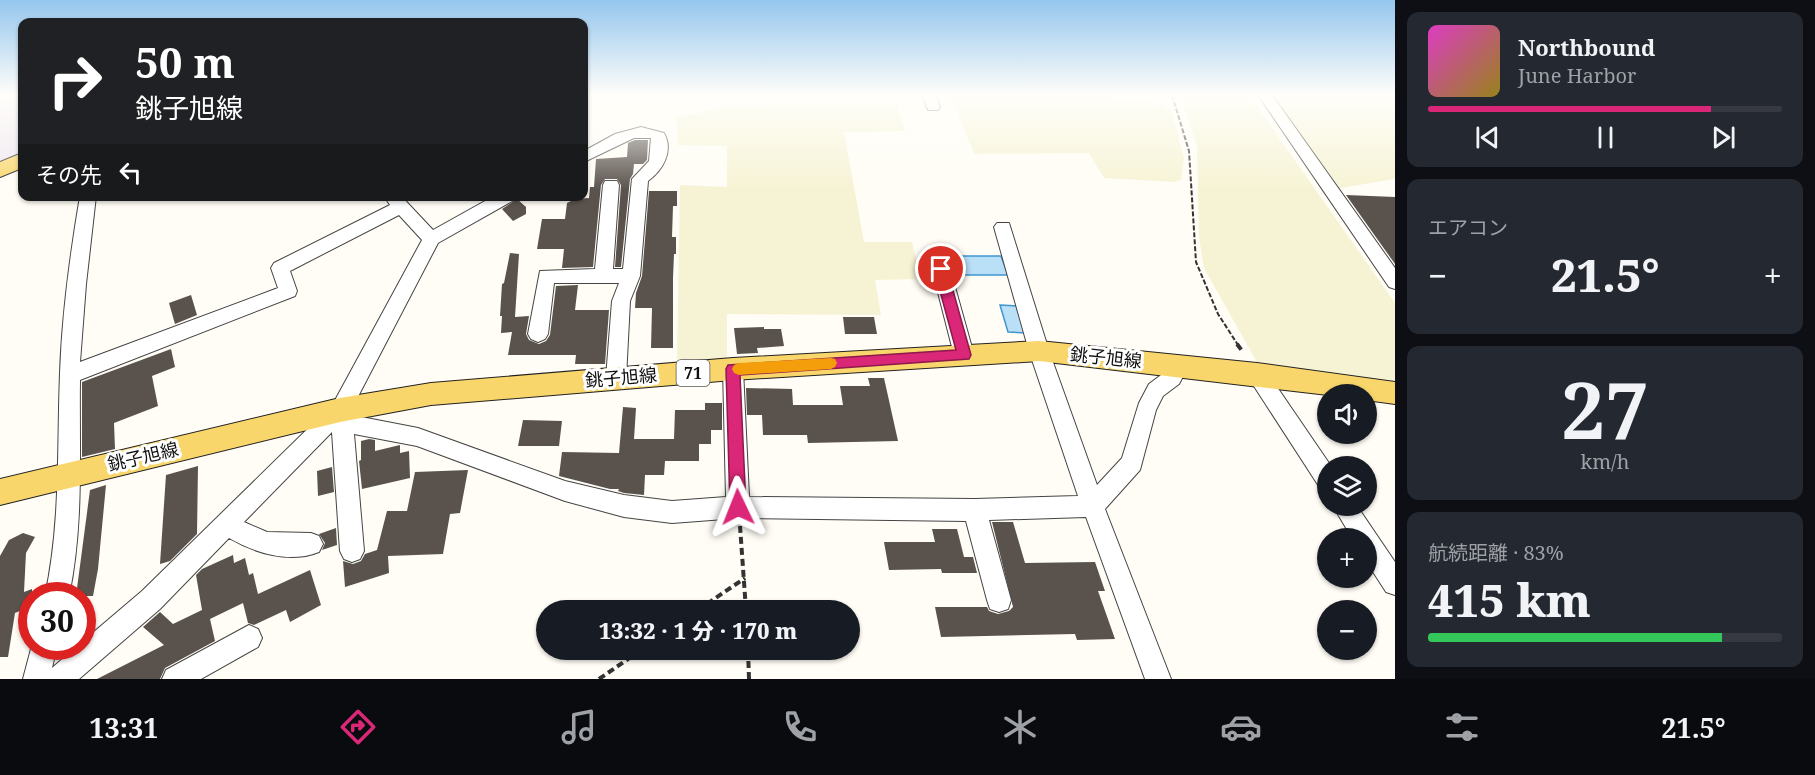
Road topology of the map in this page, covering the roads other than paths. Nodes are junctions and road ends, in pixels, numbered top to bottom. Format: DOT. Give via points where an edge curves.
graph roads {
  1 [pos="1287,127"];
  2 [pos="588,155"];
  3 [pos="18,162"];
  4 [pos="0,170"];
  5 [pos="610,185"];
  6 [pos="87,201"];
  7 [pos="499,201"];
  8 [pos="396,202"];
  9 [pos="1003,227"];
  10 [pos="431,240"];
  11 [pos="941,269"];
  12 [pos="603,276"];
  13 [pos="631,276"];
  14 [pos="1395,282"];
  15 [pos="537,334"];
  16 [pos="1039,351"];
  17 [pos="964,355"];
  18 [pos="1179,365"];
  19 [pos="733,369"];
  20 [pos="1257,374"];
  21 [pos="70,375"];
  22 [pos="616,378"];
  23 [pos="1395,393"];
  24 [pos="341,415"];
  25 [pos="1317,464"];
  26 [pos="71,474"];
  27 [pos="0,492"];
  28 [pos="1093,506"];
  29 [pos="738,507"];
  30 [pos="975,510"];
  31 [pos="227,525"];
  32 [pos="311,544"];
  33 [pos="352,551"];
  34 [pos="1377,556"];
  35 [pos="61,582"];
  36 [pos="1395,583"];
  37 [pos="999,600"];
  38 [pos="249,638"];
  39 [pos="41,660"];
  40 [pos="36,679"];
  41 [pos="59,679"];
  42 [pos="175,679"];
  43 [pos="1158,679"];
  1 -- 14 [label="street"];
  2 -- 13 [label="street" via="634,132 652,131 659,136 659,162 640,179"];
  3 -- 4 [label="main road"];
  5 -- 12 [label="street"];
  6 -- 21 [label="street" via="74,293"];
  7 -- 10 [label="street"];
  8 -- 10 [label="street"];
  8 -- 21 [label="street" via="280,268 288,291"];
  9 -- 16 [label="street"];
  10 -- 24 [label="street"];
  11 -- 17 [label="street"];
  12 -- 13 [label="street"];
  12 -- 15 [label="street" via="551,269 546,276"];
  13 -- 22 [label="street" via="621,301"];
  16 -- 17 [label="main road, 銚子旭線 / 71"];
  16 -- 18 [label="main road, 銚子旭線 / 71"];
  16 -- 28 [label="street"];
  17 -- 19 [label="main road, 銚子旭線 / 71"];
  18 -- 20 [label="main road, 銚子旭線 / 71"];
  18 -- 28 [label="street" via="1172,378 1156,390 1146,409 1132,463"];
  19 -- 22 [label="main road, 銚子旭線 / 71"];
  19 -- 29 [label="street"];
  20 -- 23 [label="main road, 銚子旭線 / 71"];
  20 -- 25 [label="street"];
  21 -- 26 [label="street"];
  22 -- 24 [label="main road, 銚子旭線 / 71" via="431,394"];
  24 -- 26 [label="main road, 銚子旭線 / 71"];
  24 -- 29 [label="street" via="350,424 418,437 565,491 624,506 672,512"];
  24 -- 31 [label="street"];
  24 -- 33 [label="street"];
  26 -- 27 [label="main road, 銚子旭線 / 71"];
  26 -- 35 [label="street"];
  28 -- 30 [label="street"];
  28 -- 43 [label="street"];
  29 -- 30 [label="street"];
  30 -- 37 [label="street"];
  31 -- 32 [label="street" via="257,542 274,546"];
  31 -- 41 [label="street" via="151,600"];
  34 -- 36 [label="street"];
  38 -- 42 [label="street"];
  39 -- 40 [label="street"];
}
